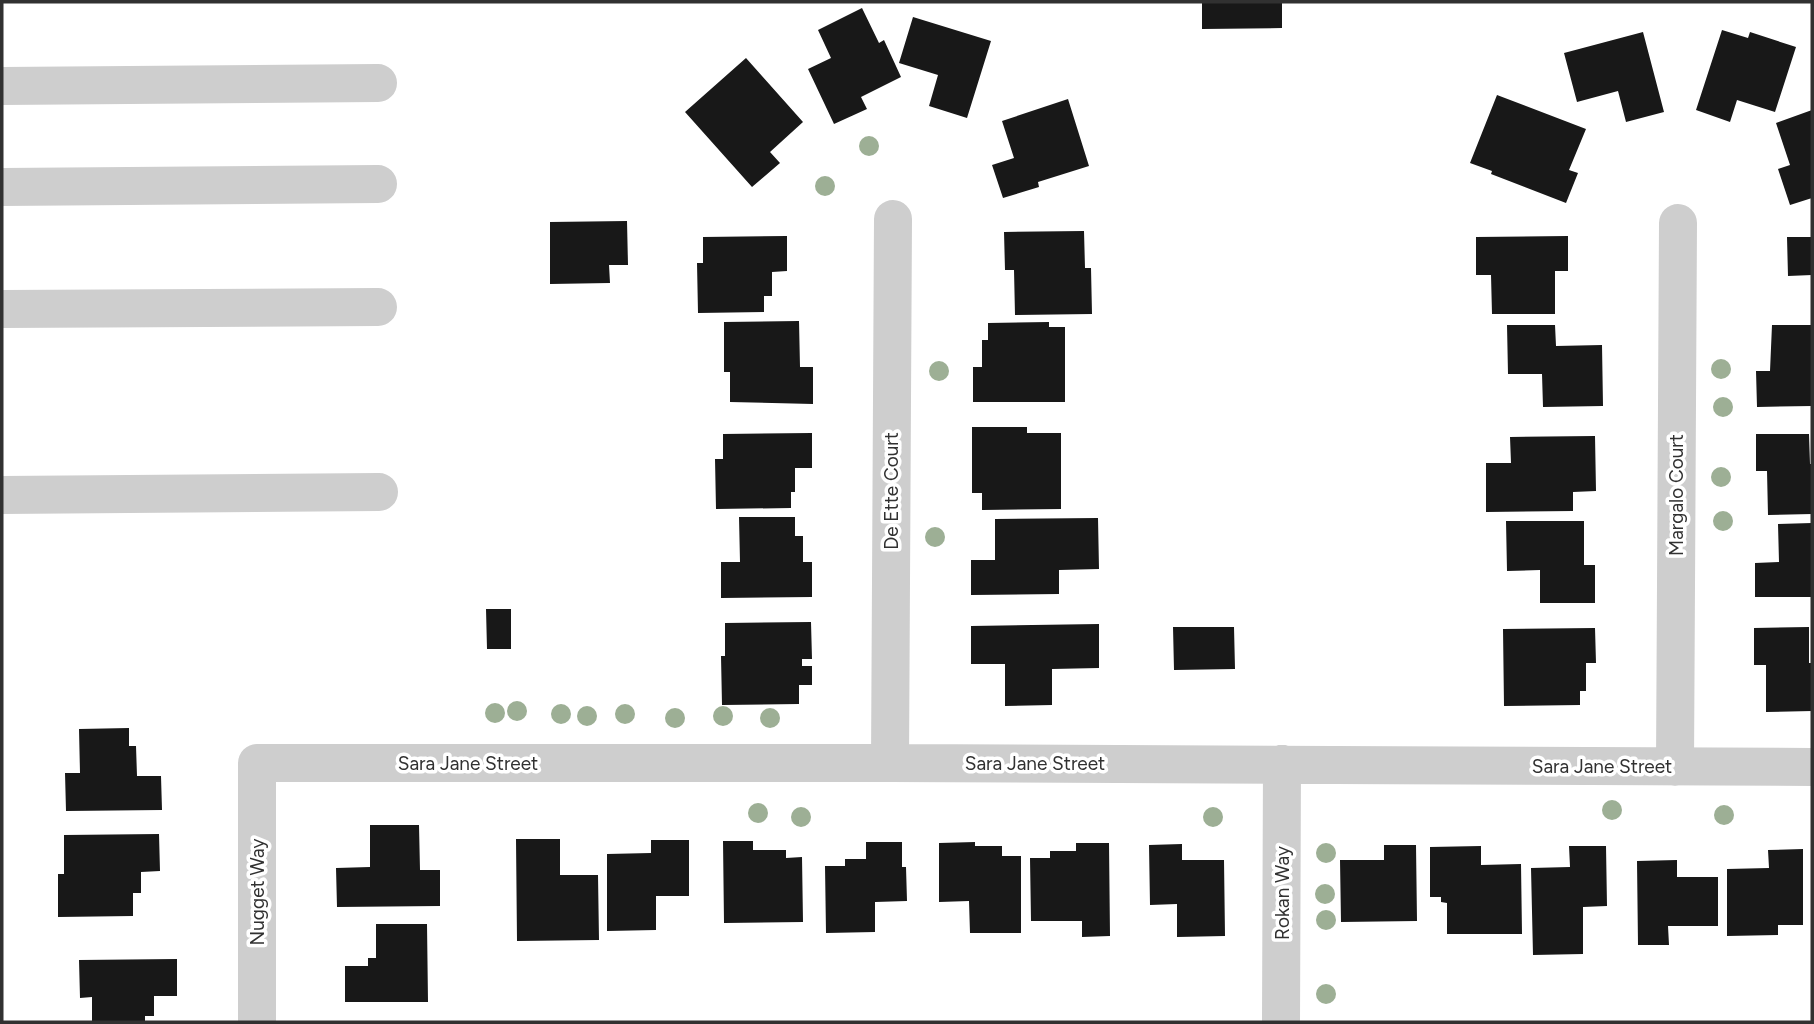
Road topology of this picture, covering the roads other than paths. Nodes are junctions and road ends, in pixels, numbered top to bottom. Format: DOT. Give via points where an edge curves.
graph roads {
  1 [pos="378,83"];
  2 [pos="2,86"];
  3 [pos="378,184"];
  4 [pos="2,187"];
  5 [pos="892,219"];
  6 [pos="1678,223"];
  7 [pos="378,307"];
  8 [pos="2,309"];
  9 [pos="379,492"];
  10 [pos="2,495"];
  11 [pos="257,763"];
  12 [pos="890,763"];
  13 [pos="1282,764"];
  14 [pos="1675,767"];
  15 [pos="1812,767"];
  16 [pos="257,1022"];
  17 [pos="1281,1022"];
  1 -- 2 [label="street"];
  3 -- 4 [label="street"];
  5 -- 12 [label="street, De Ette Court"];
  6 -- 14 [label="street, Margalo Court"];
  7 -- 8 [label="street"];
  9 -- 10 [label="street"];
  11 -- 12 [label="street, Sara Jane Street"];
  11 -- 16 [label="street, Nugget Way"];
  12 -- 13 [label="street, Sara Jane Street"];
  13 -- 14 [label="street, Sara Jane Street"];
  13 -- 17 [label="street, Rokan Way"];
  14 -- 15 [label="street, Sara Jane Street"];
}
